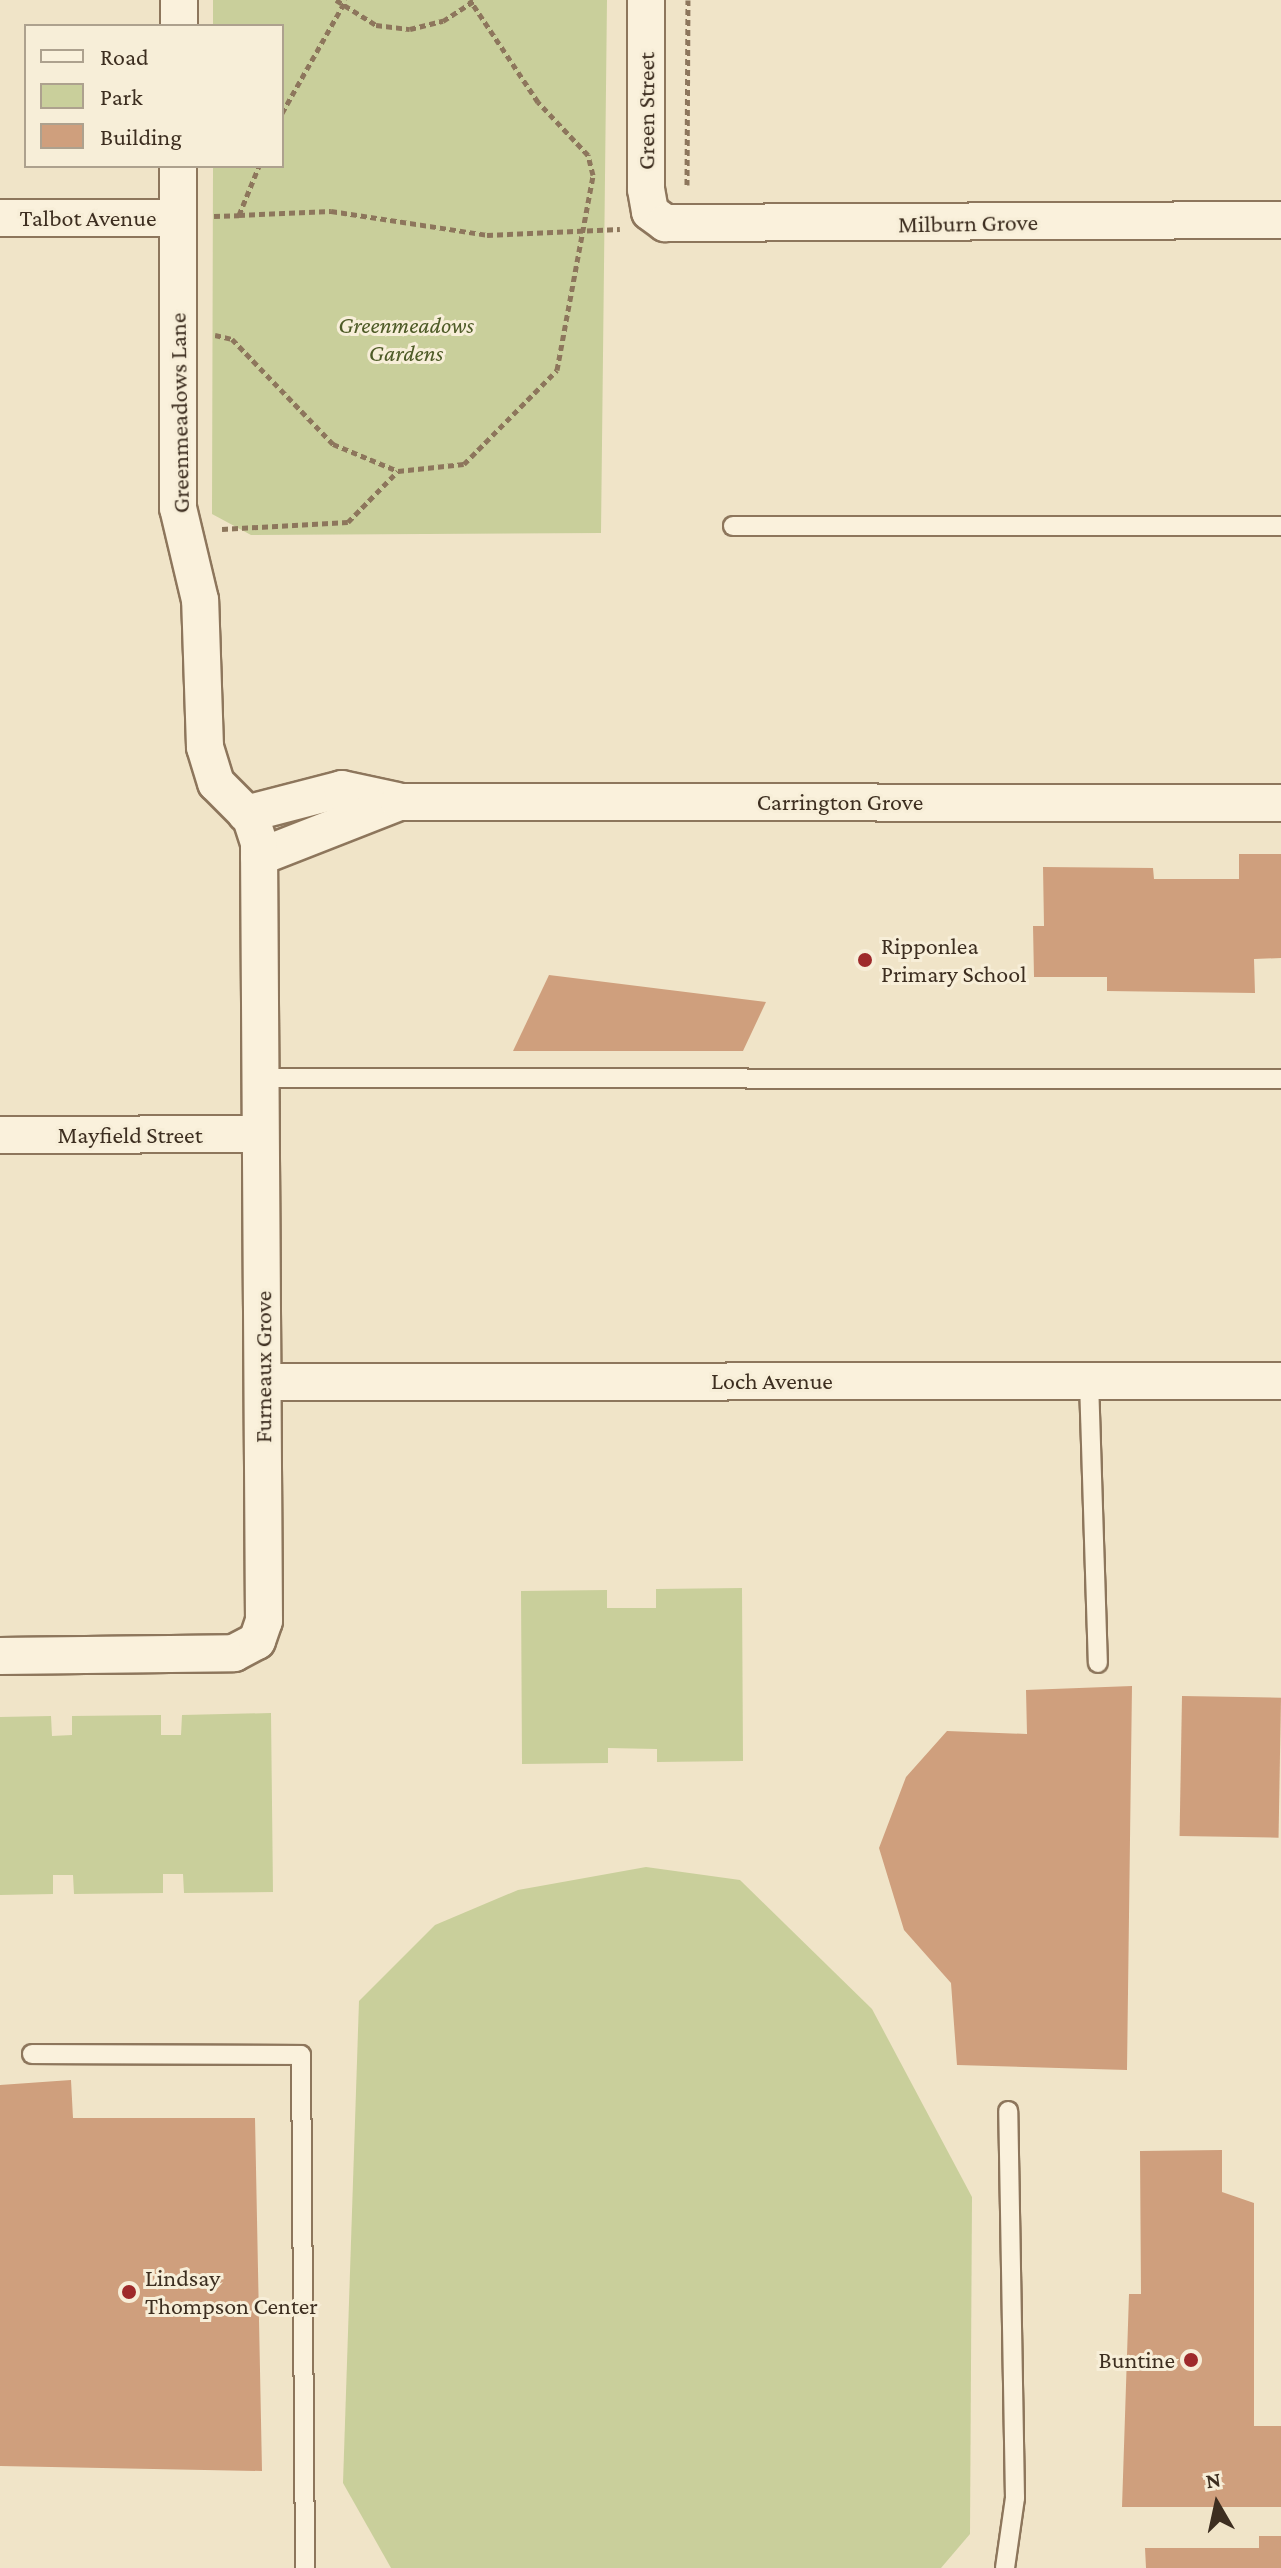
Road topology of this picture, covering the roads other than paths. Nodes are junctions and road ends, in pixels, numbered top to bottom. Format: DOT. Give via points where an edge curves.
graph roads {
  1 [pos="179,0"];
  2 [pos="646,0"];
  3 [pos="179,24"];
  4 [pos="178,168"];
  5 [pos="653,216"];
  6 [pos="0,218"];
  7 [pos="177,218"];
  8 [pos="1281,220"];
  9 [pos="733,526"];
  10 [pos="1281,526"];
  11 [pos="1281,803"];
  12 [pos="254,834"];
  13 [pos="260,1078"];
  14 [pos="1281,1079"];
  15 [pos="260,1134"];
  16 [pos="0,1135"];
  17 [pos="1089,1381"];
  18 [pos="1281,1381"];
  19 [pos="263,1382"];
  20 [pos="0,1656"];
  21 [pos="1098,1663"];
  22 [pos="32,2054"];
  23 [pos="1008,2111"];
  24 [pos="305,2568"];
  25 [pos="1005,2568"];
  1 -- 3 [label="street"];
  2 -- 5 [label="street, Green Street"];
  4 -- 7 [label="street, Greenmeadows Lane"];
  5 -- 8 [label="street, Milburn Grove" via="687,226"];
  6 -- 7 [label="street, Talbot Avenue"];
  7 -- 12 [label="street, Greenmeadows Lane" via="183,538 200,600 205,747 223,794"];
  9 -- 10 [label="lane"];
  11 -- 12 [label="street, Carrington Grove" via="399,802 362,788 342,789"];
  12 -- 13 [label="street, Furneaux Grove"];
  13 -- 14 [label="lane"];
  13 -- 15 [label="street, Furneaux Grove"];
  15 -- 16 [label="street, Mayfield Street"];
  15 -- 19 [label="street, Furneaux Grove"];
  17 -- 18 [label="street, Loch Avenue"];
  17 -- 19 [label="street, Loch Avenue"];
  17 -- 21 [label="lane"];
  19 -- 20 [label="street, Furneaux Grove" via="264,1621 257,1641 216,1655"];
  22 -- 24 [label="lane" via="301,2055"];
  23 -- 25 [label="lane" via="1015,2498"];
}
